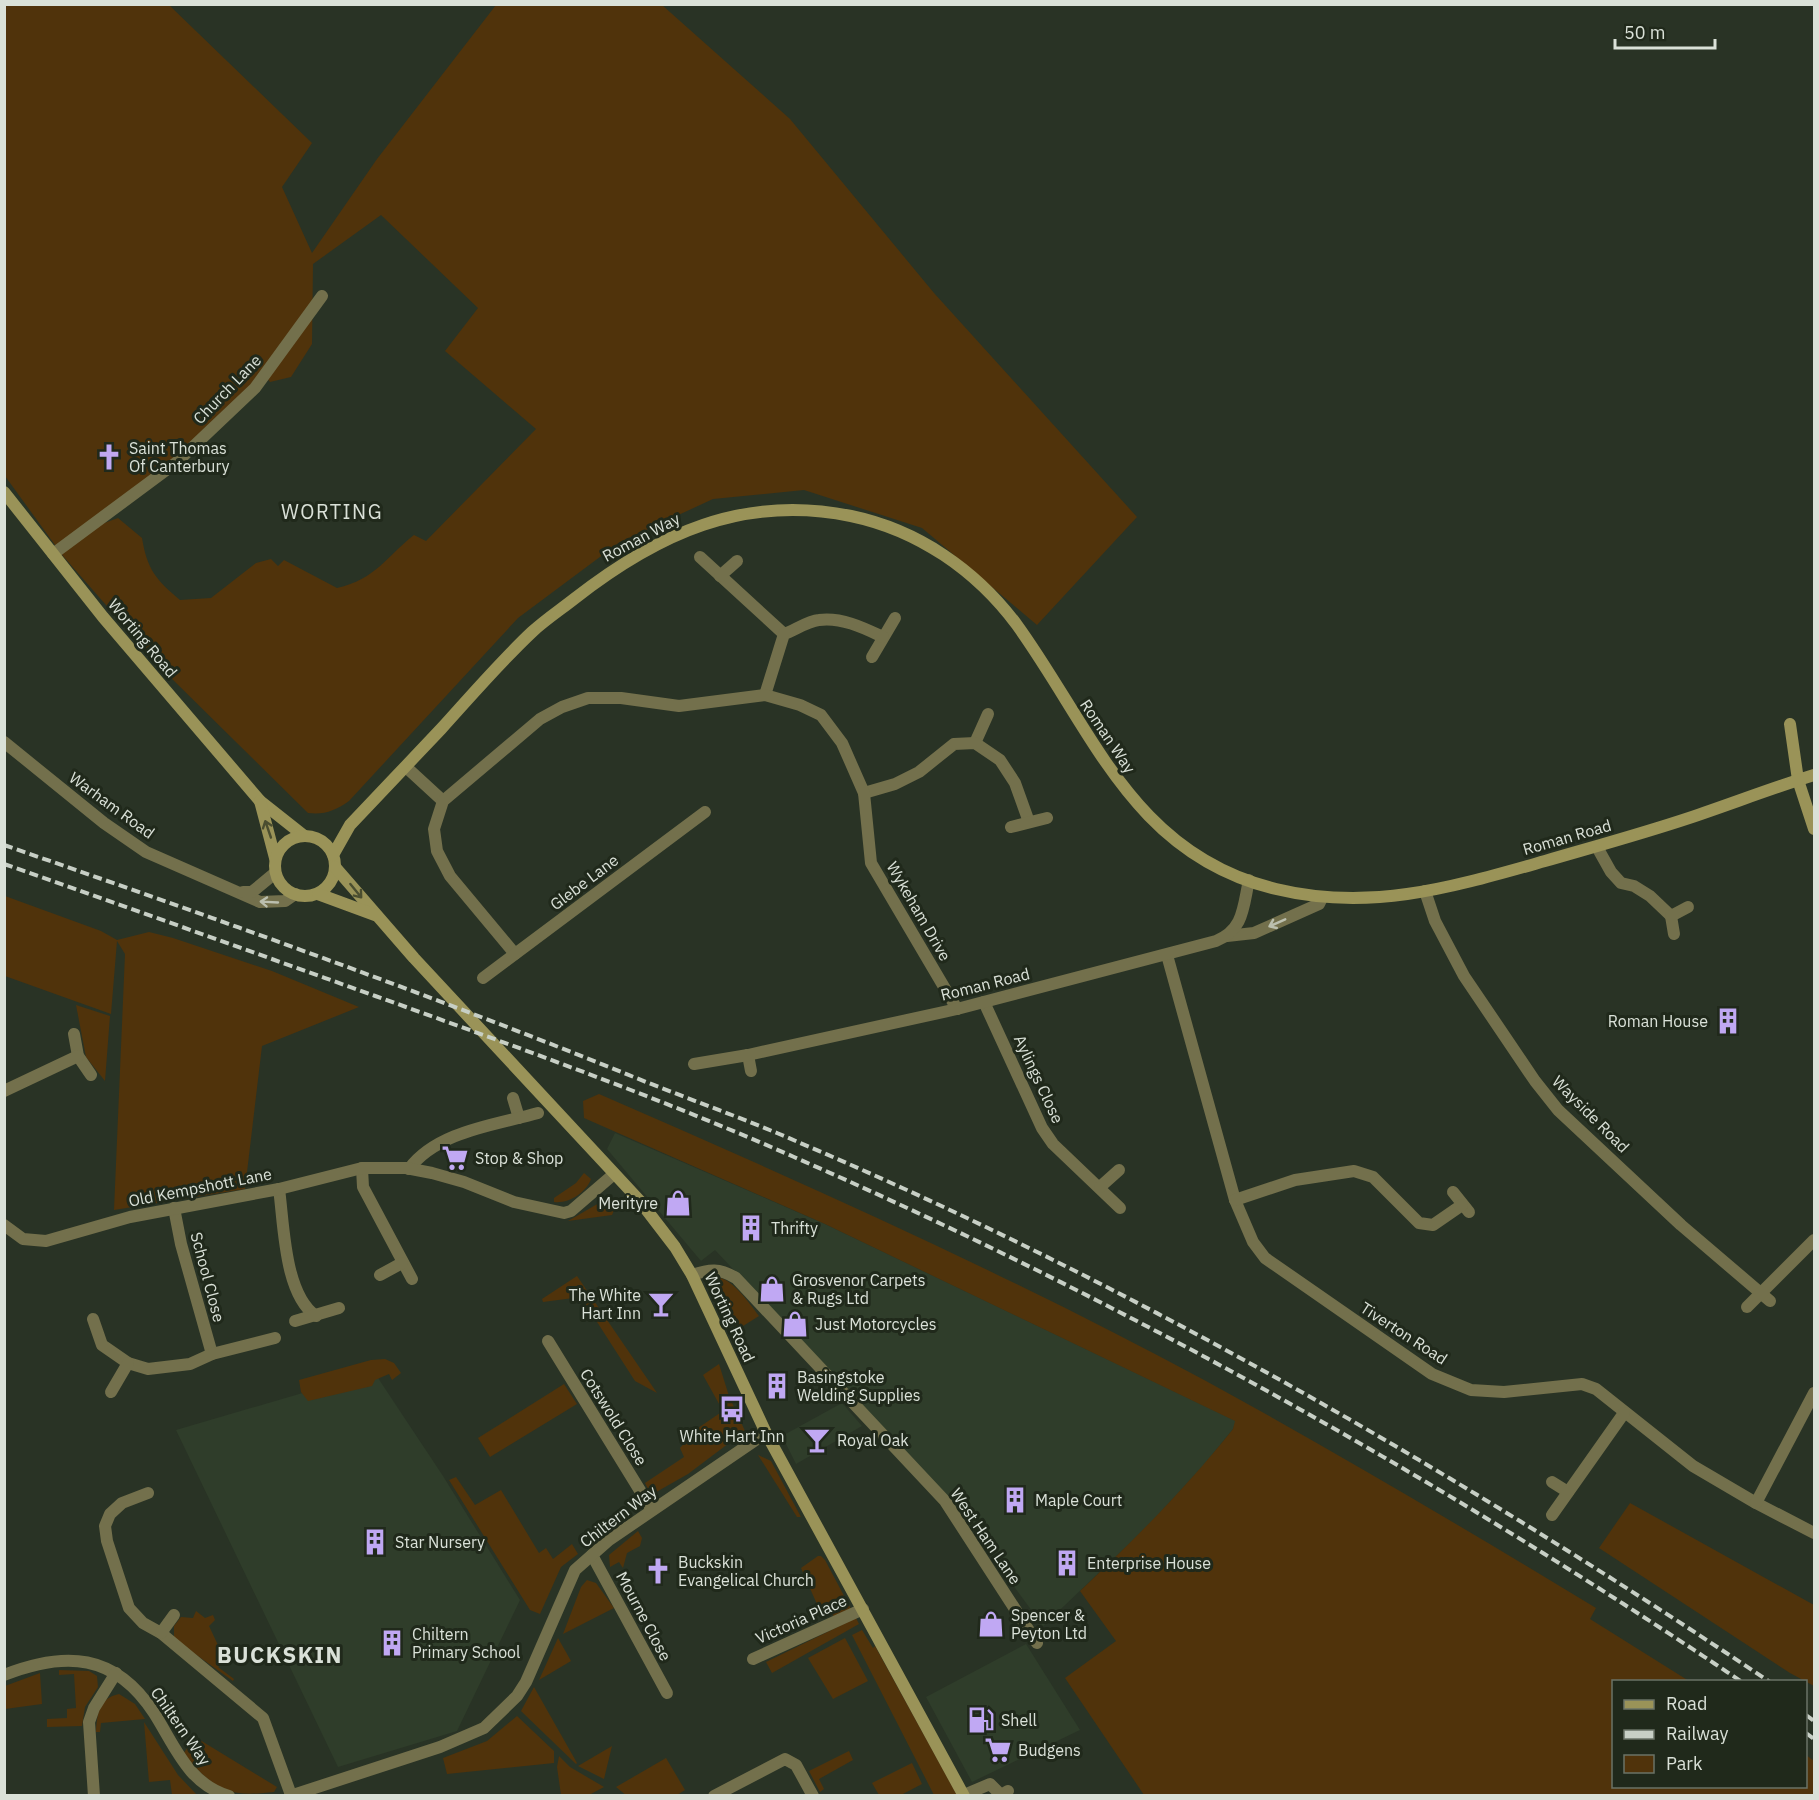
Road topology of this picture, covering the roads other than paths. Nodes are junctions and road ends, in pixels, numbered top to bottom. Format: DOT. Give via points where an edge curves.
graph roads {
  1 [pos="322,296"];
  2 [pos="4,492"];
  3 [pos="53,554"];
  4 [pos="700,557"];
  5 [pos="737,561"];
  6 [pos="720,576"];
  7 [pos="895,618"];
  8 [pos="784,634"];
  9 [pos="883,637"];
  10 [pos="872,657"];
  11 [pos="765,695"];
  12 [pos="988,714"];
  13 [pos="1790,724"];
  14 [pos="4,742"];
  15 [pos="975,743"];
  16 [pos="406,767"];
  17 [pos="1815,775"];
  18 [pos="1798,780"];
  19 [pos="864,793"];
  20 [pos="260,801"];
  21 [pos="443,801"];
  22 [pos="705,812"];
  23 [pos="1047,818"];
  24 [pos="1029,822"];
  25 [pos="350,825"];
  26 [pos="1011,827"];
  27 [pos="1815,828"];
  28 [pos="303,835"];
  29 [pos="322,840"];
  30 [pos="1597,847"];
  31 [pos="275,858"];
  32 [pos="334,861"];
  33 [pos="275,873"];
  34 [pos="1249,880"];
  35 [pos="1425,891"];
  36 [pos="243,892"];
  37 [pos="296,894"];
  38 [pos="318,894"];
  39 [pos="1322,898"];
  40 [pos="1688,907"];
  41 [pos="376,916"];
  42 [pos="1671,916"];
  43 [pos="1674,933"];
  44 [pos="1227,936"];
  45 [pos="515,954"];
  46 [pos="1167,955"];
  47 [pos="483,978"];
  48 [pos="984,1002"];
  49 [pos="957,1009"];
  50 [pos="74,1034"];
  51 [pos="748,1055"];
  52 [pos="78,1056"];
  53 [pos="694,1064"];
  54 [pos="751,1071"];
  55 [pos="91,1075"];
  56 [pos="4,1091"];
  57 [pos="513,1098"];
  58 [pos="538,1113"];
  59 [pos="519,1118"];
  60 [pos="362,1168"];
  61 [pos="409,1169"];
  62 [pos="1119,1170"];
  63 [pos="614,1174"];
  64 [pos="1100,1187"];
  65 [pos="279,1189"];
  66 [pos="1454,1192"];
  67 [pos="1235,1200"];
  68 [pos="174,1208"];
  69 [pos="1120,1208"];
  70 [pos="7,1234"];
  71 [pos="1815,1240"];
  72 [pos="402,1263"];
  73 [pos="380,1275"];
  74 [pos="692,1275"];
  75 [pos="412,1279"];
  76 [pos="1766,1297"];
  77 [pos="1747,1307"];
  78 [pos="339,1308"];
  79 [pos="316,1316"];
  80 [pos="93,1319"];
  81 [pos="295,1322"];
  82 [pos="275,1338"];
  83 [pos="548,1341"];
  84 [pos="212,1354"];
  85 [pos="128,1363"];
  86 [pos="111,1392"];
  87 [pos="1815,1393"];
  88 [pos="1624,1413"];
  89 [pos="766,1433"];
  90 [pos="1552,1482"];
  91 [pos="114,1492"];
  92 [pos="1568,1492"];
  93 [pos="148,1493"];
  94 [pos="122,1503"];
  95 [pos="1756,1503"];
  96 [pos="652,1509"];
  97 [pos="1552,1515"];
  98 [pos="1815,1533"];
  99 [pos="592,1555"];
  100 [pos="863,1609"];
  101 [pos="174,1615"];
  102 [pos="161,1633"];
  103 [pos="1037,1643"];
  104 [pos="753,1659"];
  105 [pos="116,1673"];
  106 [pos="4,1675"];
  107 [pos="667,1693"];
  108 [pos="1008,1791"];
  109 [pos="290,1795"];
  110 [pos="94,1796"];
  111 [pos="229,1796"];
  112 [pos="714,1796"];
  113 [pos="813,1796"];
  114 [pos="964,1796"];
  1 -- 3 [label="street, Church Lane" via="247,396 177,462"];
  2 -- 3 [label="street, Worting Road"];
  3 -- 20 [label="street, Worting Road"];
  4 -- 6 [label="street"];
  5 -- 6 [label="street"];
  6 -- 8 [label="street"];
  7 -- 9 [label="street"];
  8 -- 9 [label="street" via="818,620 836,620"];
  8 -- 11 [label="street"];
  9 -- 10 [label="street"];
  11 -- 19 [label="street, Wykeham Drive" via="821,715 842,743"];
  11 -- 21 [label="street, Wykeham Drive" via="679,706 588,698 562,706 540,719"];
  12 -- 15 [label="street"];
  13 -- 18 [label="street"];
  14 -- 36 [label="street, Warham Road" via="146,852"];
  15 -- 19 [label="street" via="954,744 919,772"];
  15 -- 24 [label="street" via="1000,760 1015,783"];
  16 -- 21 [label="street"];
  16 -- 25 [label="street, Roman Way"];
  16 -- 34 [label="street, Roman Way" via="533,631 604,576 671,536 725,516 770,510 823,510 870,520 912,535 969,572 1016,624 1131,798 1187,848"];
  17 -- 18 [label="street, Roman Road"];
  18 -- 27 [label="street"];
  18 -- 30 [label="street, Roman Road"];
  19 -- 49 [label="street, Wykeham Drive" via="872,863"];
  20 -- 28 [label="street, Worting Road"];
  31 -- 20 [label="street, Worting Road, one-way"];
  21 -- 45 [label="street" via="434,829 437,851 450,876"];
  22 -- 45 [label="street, Glebe Lane"];
  23 -- 24 [label="street"];
  24 -- 26 [label="street"];
  25 -- 29 [label="street, Roman Way"];
  25 -- 32 [label="street, Roman Way"];
  28 -- 29 [label="street"];
  28 -- 31 [label="street" via="290,839"];
  29 -- 32 [label="street"];
  30 -- 35 [label="street, Roman Road"];
  30 -- 42 [label="street" via="1621,884 1634,886 1650,896"];
  31 -- 33 [label="street"];
  32 -- 38 [label="street" via="331,882"];
  32 -- 41 [label="street, Worting Road, one-way"];
  33 -- 36 [label="street" via="252,892"];
  33 -- 37 [label="street" via="286,890"];
  34 -- 39 [label="street, Roman Road"];
  34 -- 44 [label="street" via="1238,923"];
  35 -- 39 [label="street, Roman Road" via="1358,900"];
  35 -- 76 [label="street, Wayside Road" via="1435,921 1464,976 1558,1110 1681,1225"];
  37 -- 36 [label="street, Warham Road, one-way" via="271,904"];
  37 -- 38 [label="street"];
  38 -- 41 [label="street, Worting Road"];
  39 -- 44 [label="street, Roman Road, one-way" via="1319,904 1254,933"];
  40 -- 42 [label="street"];
  41 -- 63 [label="street, Worting Road"];
  42 -- 43 [label="street"];
  44 -- 46 [label="street, Roman Road"];
  45 -- 47 [label="street, Glebe Lane"];
  46 -- 48 [label="street, Roman Road"];
  46 -- 67 [label="street, Tiverton Road"];
  48 -- 49 [label="street, Roman Road"];
  48 -- 64 [label="street, Aylings Close" via="1042,1128 1053,1144"];
  49 -- 51 [label="street, Roman Road"];
  50 -- 52 [label="street"];
  51 -- 53 [label="street, Roman Road"];
  51 -- 54 [label="street"];
  52 -- 55 [label="street"];
  52 -- 56 [label="street"];
  57 -- 59 [label="street"];
  58 -- 59 [label="street"];
  59 -- 61 [label="street" via="438,1143"];
  60 -- 61 [label="street, Old Kempshott Lane"];
  60 -- 65 [label="street, Old Kempshott Lane"];
  60 -- 72 [label="street" via="363,1187"];
  61 -- 63 [label="street, Old Kempshott Lane" via="464,1182 514,1202 564,1213"];
  62 -- 64 [label="street"];
  63 -- 74 [label="street, Worting Road" via="655,1218"];
  64 -- 69 [label="street, Aylings Close"];
  65 -- 68 [label="street, Old Kempshott Lane"];
  65 -- 79 [label="street" via="295,1287"];
  66 -- 67 [label="street" via="1465,1208 1433,1225 1419,1223 1373,1178 1354,1171 1295,1180"];
  67 -- 88 [label="street, Tiverton Road" via="1253,1242 1265,1258 1432,1374 1471,1390 1504,1392 1582,1384 1596,1389"];
  68 -- 70 [label="street, Old Kempshott Lane" via="130,1216 46,1242"];
  68 -- 84 [label="street, School Close"];
  71 -- 76 [label="street"];
  72 -- 73 [label="street"];
  72 -- 75 [label="street"];
  74 -- 89 [label="street, Worting Road"];
  74 -- 103 [label="street, West Ham Lane" via="712,1269 736,1278 843,1390 945,1501"];
  76 -- 77 [label="street"];
  78 -- 79 [label="street"];
  79 -- 81 [label="street"];
  80 -- 85 [label="street" via="102,1345"];
  82 -- 84 [label="street"];
  83 -- 96 [label="street, Cotswold Close"];
  84 -- 85 [label="street" via="190,1364 162,1369"];
  85 -- 86 [label="street"];
  87 -- 95 [label="street"];
  88 -- 92 [label="street"];
  88 -- 95 [label="street, Tiverton Road" via="1693,1466"];
  89 -- 96 [label="street, Chiltern Way"];
  89 -- 100 [label="street, Worting Road"];
  90 -- 92 [label="street"];
  91 -- 94 [label="street"];
  92 -- 97 [label="street"];
  93 -- 94 [label="street"];
  94 -- 102 [label="street" via="110,1514 105,1526 107,1541 129,1608 143,1623"];
  95 -- 98 [label="street, Tiverton Road"];
  96 -- 99 [label="street, Chiltern Way"];
  99 -- 107 [label="street, Mourne Close"];
  99 -- 109 [label="street, Chiltern Way" via="575,1570 517,1696 484,1728 451,1743"];
  100 -- 104 [label="street, Victoria Place"];
  100 -- 114 [label="street, Worting Road"];
  101 -- 102 [label="street"];
  102 -- 109 [label="street" via="263,1718"];
  105 -- 106 [label="street, Chiltern Way" via="79,1660 57,1660 31,1664"];
  105 -- 110 [label="street" via="89,1722"];
  105 -- 111 [label="street, Chiltern Way" via="153,1711 187,1768 216,1792"];
  108 -- 114 [label="street" via="1001,1795 990,1784"];
  112 -- 113 [label="street" via="784,1759 796,1765"];
}
